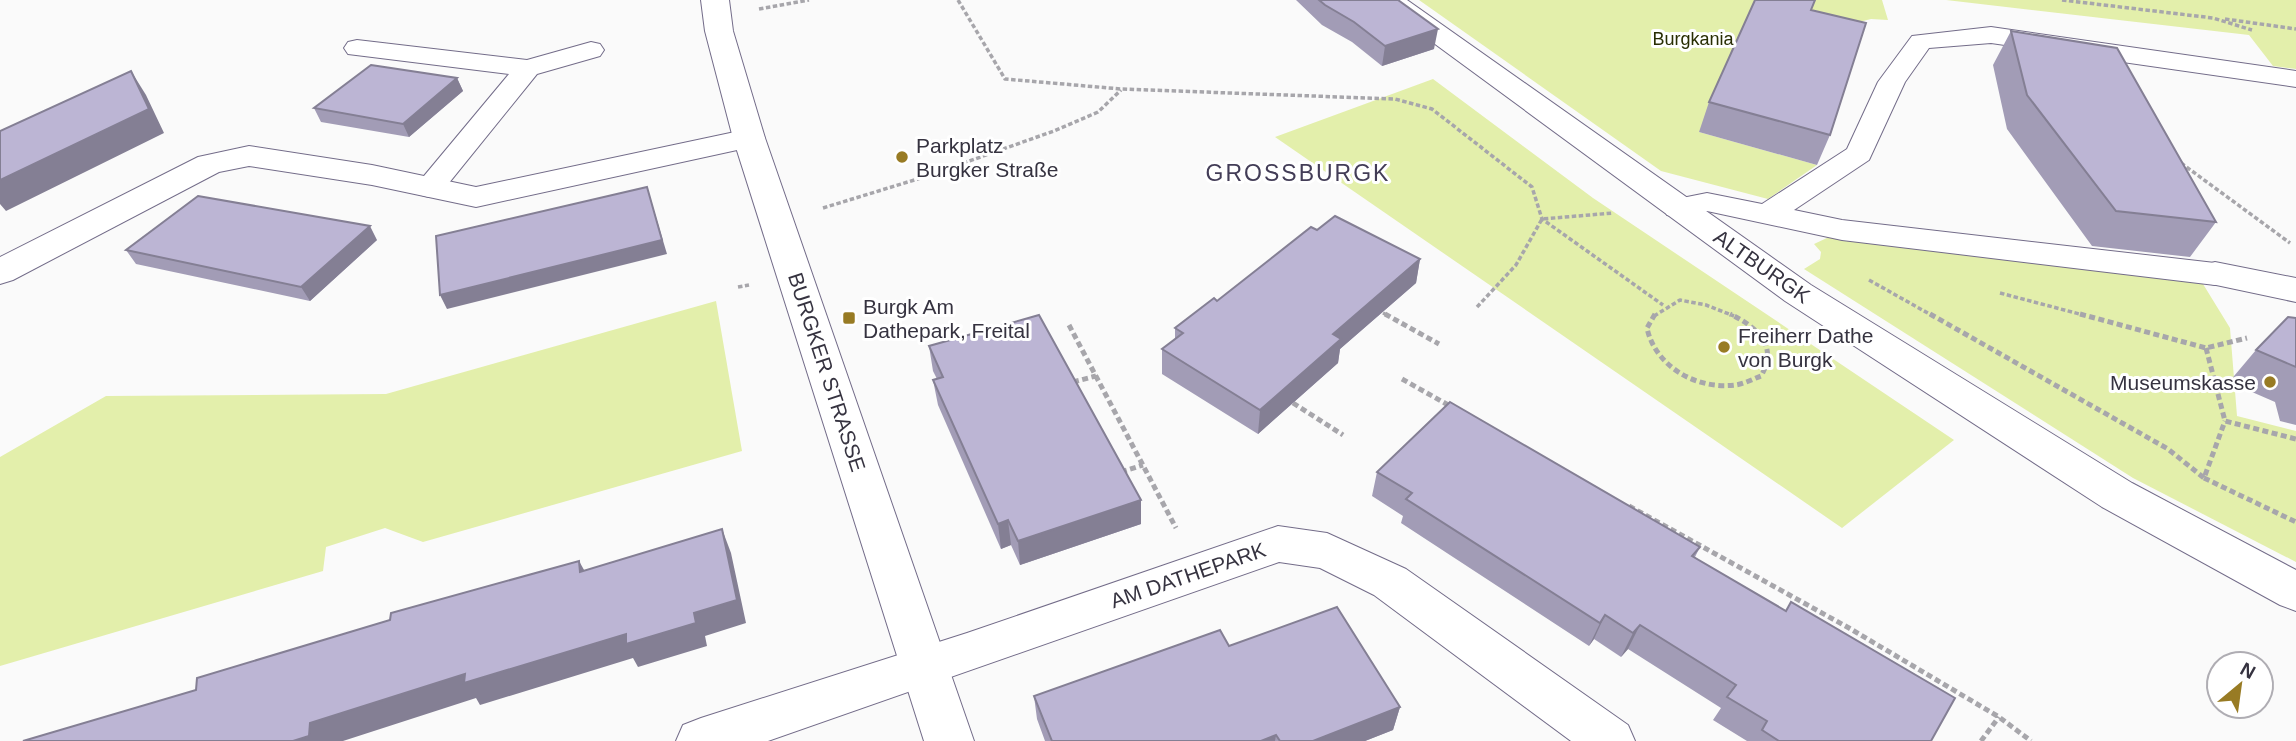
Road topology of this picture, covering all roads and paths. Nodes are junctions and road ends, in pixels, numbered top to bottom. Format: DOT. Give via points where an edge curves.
graph roads {
  1 [pos="715,0"];
  2 [pos="809,0"];
  3 [pos="957,0"];
  4 [pos="1389,0"];
  5 [pos="2062,0"];
  6 [pos="758,9"];
  7 [pos="2213,18"];
  8 [pos="2296,29"];
  9 [pos="2260,33"];
  10 [pos="357,48"];
  11 [pos="591,50"];
  12 [pos="528,68"];
  13 [pos="2296,79"];
  14 [pos="1121,89"];
  15 [pos="749,138"];
  16 [pos="2177,161"];
  17 [pos="429,188"];
  18 [pos="1678,208"];
  19 [pos="821,209"];
  20 [pos="1765,216"];
  21 [pos="1542,219"];
  22 [pos="2296,248"];
  23 [pos="0,272"];
  24 [pos="2215,274"];
  25 [pos="1861,275"];
  26 [pos="2296,290"];
  27 [pos="1995,292"];
  28 [pos="1663,305"];
  29 [pos="1477,307"];
  30 [pos="1383,313"];
  31 [pos="1069,325"];
  32 [pos="2247,338"];
  33 [pos="1439,344"];
  34 [pos="2206,348"];
  35 [pos="1096,376"];
  36 [pos="1402,379"];
  37 [pos="1073,382"];
  38 [pos="1293,403"];
  39 [pos="1461,412"];
  40 [pos="2225,421"];
  41 [pos="1343,435"];
  42 [pos="2296,439"];
  43 [pos="1143,465"];
  44 [pos="1120,472"];
  45 [pos="2204,478"];
  46 [pos="1627,505"];
  47 [pos="1650,518"];
  48 [pos="2296,523"];
  49 [pos="1174,525"];
  50 [pos="1641,528"];
  51 [pos="2296,592"];
  52 [pos="1870,641"];
  53 [pos="1864,651"];
  54 [pos="926,664"];
  55 [pos="1999,717"];
  56 [pos="701,741"];
  57 [pos="949,741"];
  58 [pos="1610,741"];
  59 [pos="1981,741"];
  60 [pos="2031,741"];
  1 -- 15 [label="street, BURGKER STRASSE" via="719,31"];
  2 -- 6 [label="path"];
  3 -- 14 [label="path" via="1005,79"];
  4 -- 18 [label="street, ALTBURGK"];
  5 -- 7 [label="path"];
  7 -- 8 [label="path"];
  7 -- 9 [label="path"];
  10 -- 12 [label="lane"];
  11 -- 12 [label="lane"];
  12 -- 17 [label="lane"];
  13 -- 20 [label="lane" via="1990,36 1921,41 1892,82 1859,154"];
  14 -- 19 [label="path" via="1098,112 1054,131"];
  14 -- 21 [label="path" via="1395,99 1432,109 1532,187"];
  15 -- 17 [label="street" via="477,197"];
  15 -- 54 [label="street, BURGKER STRASSE"];
  16 -- 22 [label="path"];
  17 -- 23 [label="street" via="249,156 209,164"];
  18 -- 20 [label="lane" via="1707,202"];
  18 -- 21 [label="path"];
  18 -- 51 [label="street, ALTBURGK" via="1798,293 2117,495"];
  20 -- 24 [label="lane" via="1842,230"];
  21 -- 28 [label="path"];
  21 -- 29 [label="path" via="1516,265"];
  24 -- 26 [label="street"];
  25 -- 45 [label="path" via="2168,449"];
  27 -- 34 [label="path"];
  28 -- 28 [label="path" via="1648,324 1646,337 1653,353 1667,366 1705,384 1733,386 1761,376 1769,361 1768,348 1743,321 1696,301"];
  30 -- 33 [label="path"];
  31 -- 35 [label="path"];
  32 -- 34 [label="path"];
  34 -- 40 [label="path"];
  35 -- 37 [label="path"];
  35 -- 43 [label="path"];
  36 -- 39 [label="path"];
  38 -- 41 [label="path"];
  40 -- 42 [label="path"];
  40 -- 45 [label="path"];
  43 -- 44 [label="path"];
  43 -- 49 [label="path"];
  45 -- 48 [label="path"];
  46 -- 47 [label="path"];
  47 -- 50 [label="path"];
  47 -- 52 [label="path"];
  52 -- 53 [label="path"];
  52 -- 55 [label="path"];
  54 -- 56 [label="street, AM DATHEPARK"];
  54 -- 57 [label="street, BURGKER STRASSE"];
  54 -- 58 [label="street, AM DATHEPARK" via="1278,544 1327,551 1390,582"];
  55 -- 59 [label="path"];
  55 -- 60 [label="path"];
}
